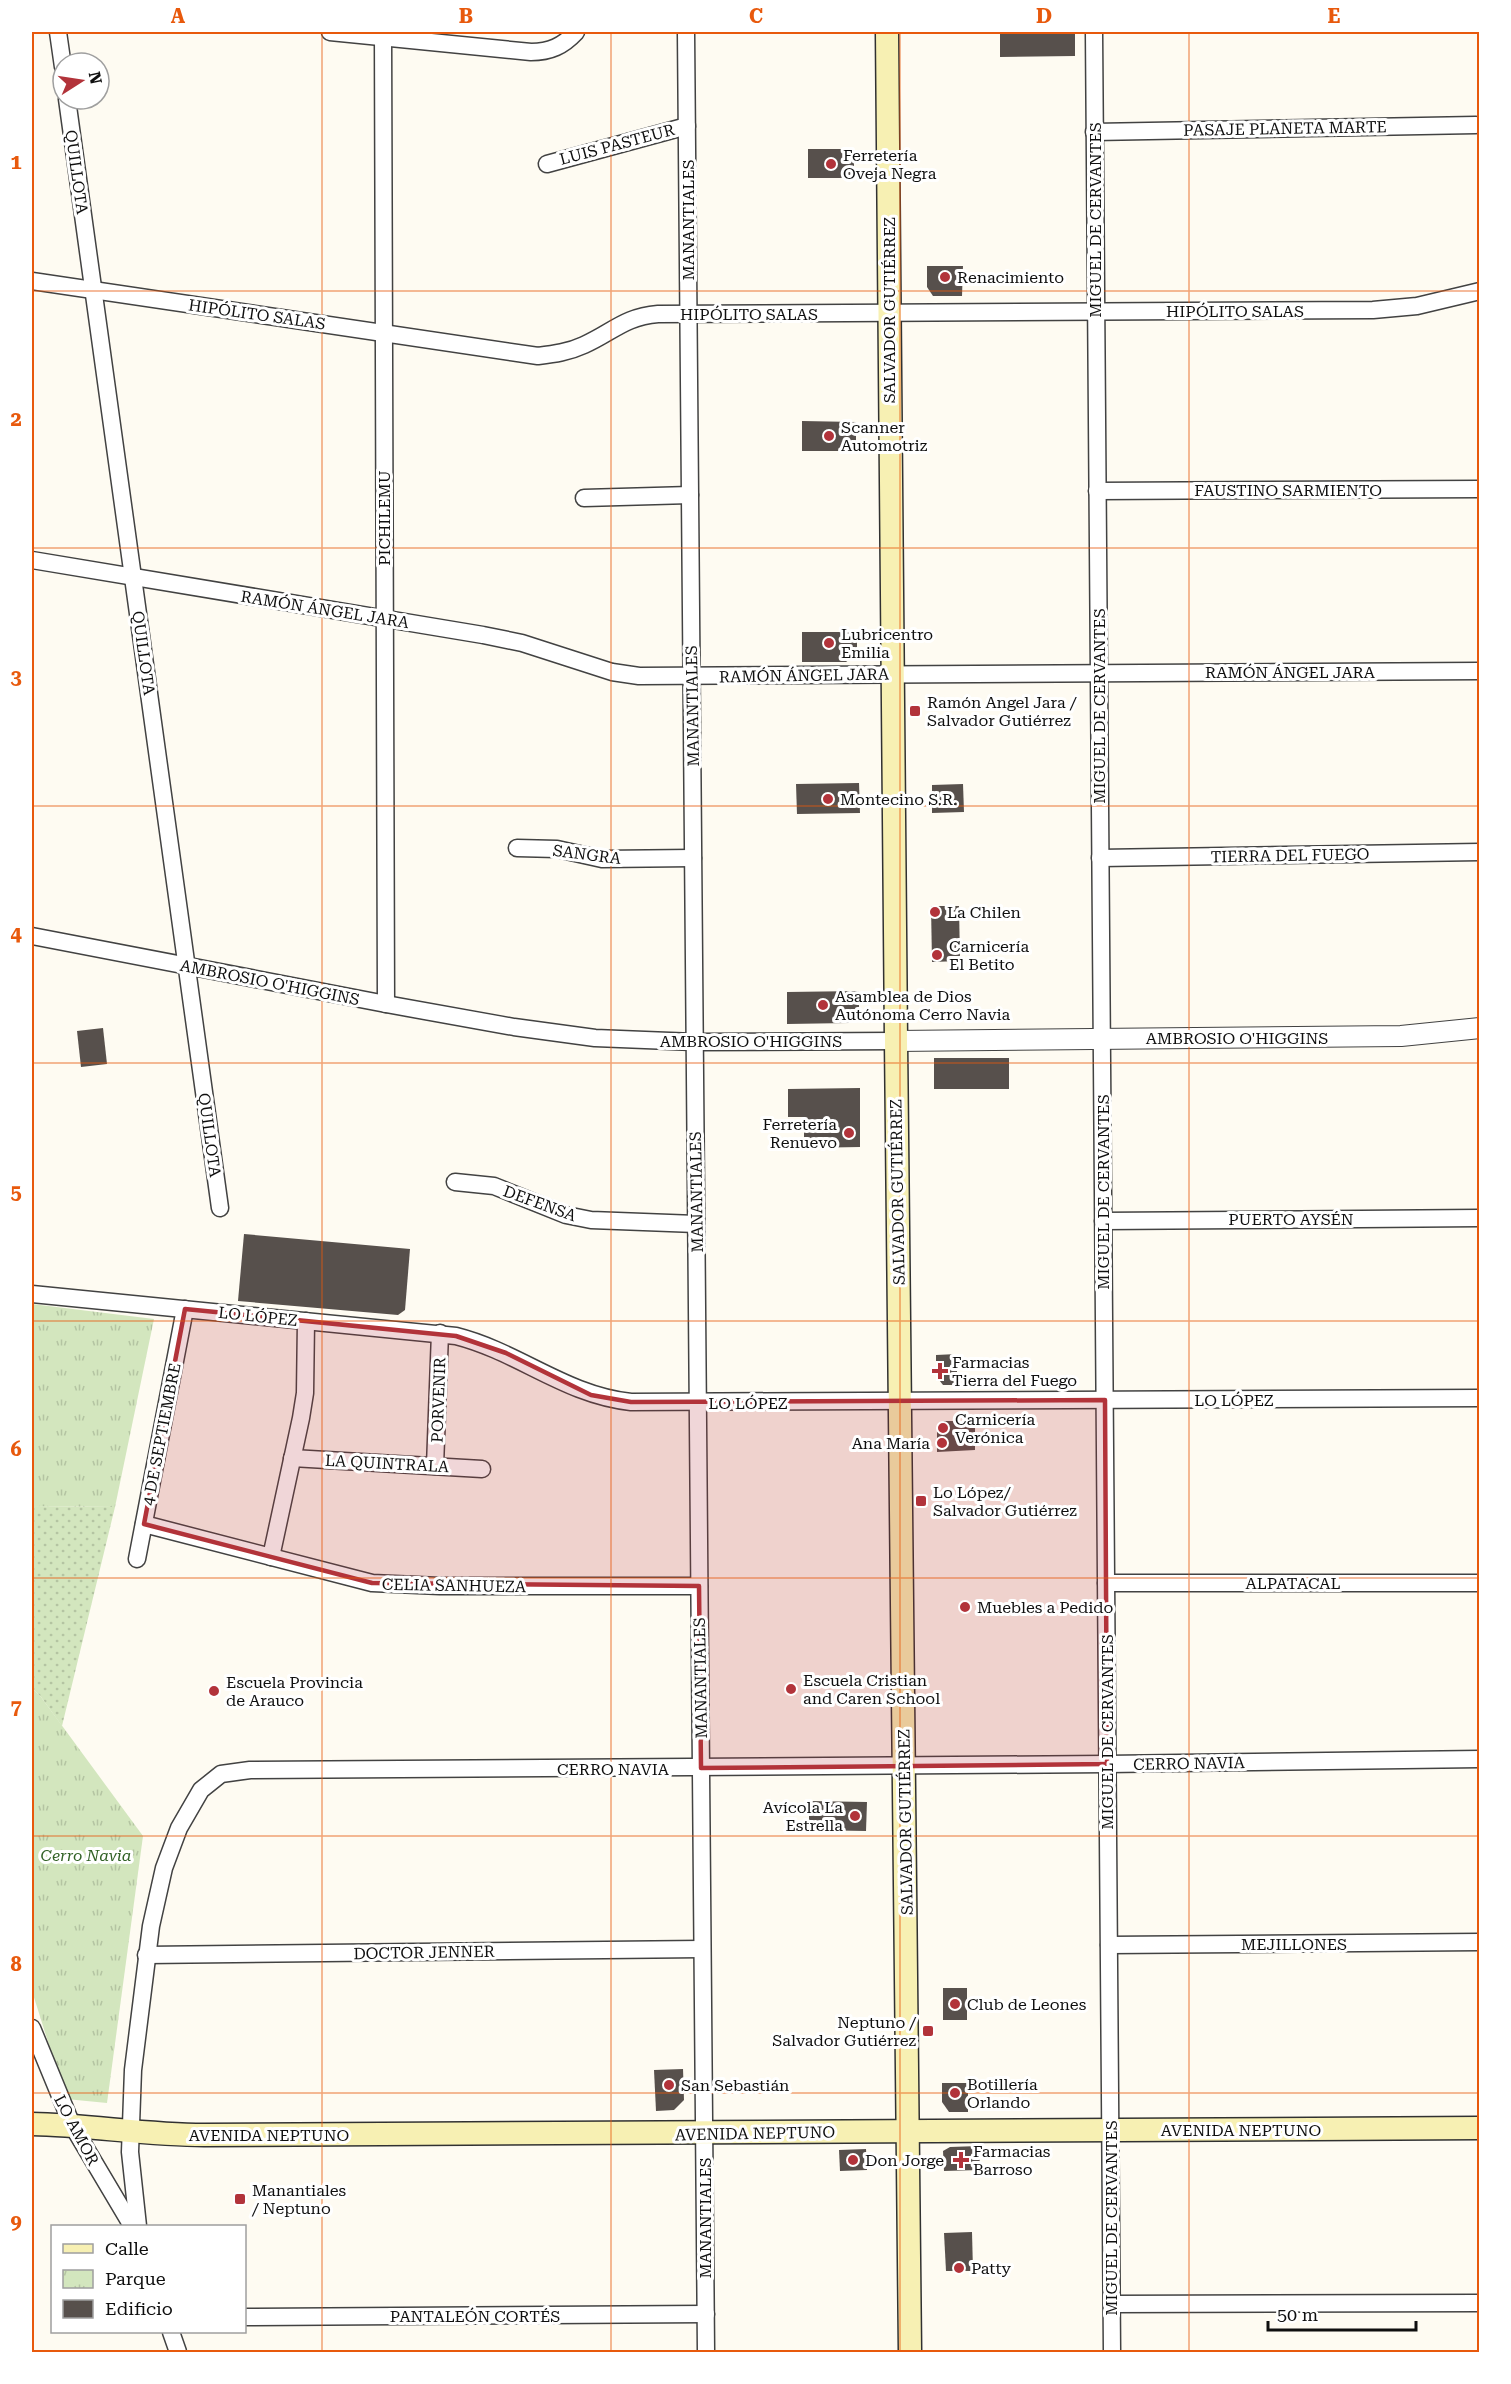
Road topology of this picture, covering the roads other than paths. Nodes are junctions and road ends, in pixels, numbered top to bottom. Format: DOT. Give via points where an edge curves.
graph roads {
  1 [pos="58,32"];
  2 [pos="330,32"];
  3 [pos="576,32"];
  4 [pos="686,32"];
  5 [pos="887,32"];
  6 [pos="1094,32"];
  7 [pos="383,34"];
  8 [pos="61,51"];
  9 [pos="69,111"];
  10 [pos="1476,125"];
  11 [pos="687,126"];
  12 [pos="1094,132"];
  13 [pos="547,164"];
  14 [pos="32,281"];
  15 [pos="94,290"];
  16 [pos="1479,291"];
  17 [pos="1096,311"];
  18 [pos="890,312"];
  19 [pos="689,314"];
  20 [pos="384,332"];
  21 [pos="1479,489"];
  22 [pos="1097,492"];
  23 [pos="690,495"];
  24 [pos="584,498"];
  25 [pos="32,560"];
  26 [pos="133,577"];
  27 [pos="385,619"];
  28 [pos="1479,671"];
  29 [pos="1099,672"];
  30 [pos="892,674"];
  31 [pos="692,676"];
  32 [pos="517,848"];
  33 [pos="1479,852"];
  34 [pos="693,858"];
  35 [pos="1100,858"];
  36 [pos="32,936"];
  37 [pos="186,967"];
  38 [pos="386,1004"];
  39 [pos="1479,1028"];
  40 [pos="1102,1039"];
  41 [pos="896,1041"];
  42 [pos="695,1042"];
  43 [pos="455,1182"];
  44 [pos="220,1208"];
  45 [pos="1479,1218"];
  46 [pos="1103,1221"];
  47 [pos="696,1224"];
  48 [pos="32,1294"];
  49 [pos="185,1309"];
  50 [pos="306,1321"];
  51 [pos="440,1333"];
  52 [pos="1479,1398"];
  53 [pos="1105,1400"];
  54 [pos="899,1402"];
  55 [pos="698,1403"];
  56 [pos="292,1458"];
  57 [pos="435,1466"];
  58 [pos="482,1469"];
  59 [pos="144,1524"];
  60 [pos="271,1557"];
  61 [pos="137,1559"];
  62 [pos="1106,1583"];
  63 [pos="1479,1583"];
  64 [pos="699,1586"];
  65 [pos="1479,1759"];
  66 [pos="1107,1764"];
  67 [pos="905,1766"];
  68 [pos="701,1768"];
  69 [pos="1479,1942"];
  70 [pos="1109,1945"];
  71 [pos="702,1949"];
  72 [pos="146,1955"];
  73 [pos="32,2028"];
  74 [pos="32,2124"];
  75 [pos="72,2125"];
  76 [pos="1479,2128"];
  77 [pos="1111,2131"];
  78 [pos="131,2132"];
  79 [pos="908,2132"];
  80 [pos="704,2134"];
  81 [pos="131,2225"];
  82 [pos="138,2225"];
  83 [pos="1479,2303"];
  84 [pos="1112,2304"];
  85 [pos="706,2314"];
  86 [pos="246,2317"];
  87 [pos="172,2333"];
  88 [pos="178,2352"];
  89 [pos="706,2352"];
  90 [pos="910,2352"];
  91 [pos="1112,2352"];
  1 -- 8 [label="street"];
  2 -- 7 [label="street"];
  3 -- 7 [label="street" via="562,45 542,52"];
  4 -- 11 [label="street, MANANTIALES"];
  5 -- 18 [label="main road, SALVADOR GUTIÉRREZ"];
  6 -- 12 [label="street, MIGUEL DE CERVANTES"];
  7 -- 20 [label="street, PICHILEMU"];
  9 -- 15 [label="street, QUILLOTA"];
  10 -- 12 [label="street, PASAJE PLANETA MARTE"];
  11 -- 13 [label="street, LUIS PASTEUR"];
  11 -- 19 [label="street, MANANTIALES"];
  12 -- 17 [label="street, MIGUEL DE CERVANTES"];
  14 -- 15 [label="street, HIPÓLITO SALAS"];
  15 -- 20 [label="street, HIPÓLITO SALAS"];
  15 -- 26 [label="street, QUILLOTA"];
  16 -- 17 [label="street, HIPÓLITO SALAS" via="1417,306 1373,310"];
  17 -- 18 [label="street, HIPÓLITO SALAS"];
  17 -- 22 [label="street, MIGUEL DE CERVANTES"];
  18 -- 19 [label="street, HIPÓLITO SALAS"];
  18 -- 30 [label="main road, SALVADOR GUTIÉRREZ"];
  19 -- 20 [label="street, HIPÓLITO SALAS" via="633,319 582,347 538,356"];
  19 -- 23 [label="street, MANANTIALES"];
  20 -- 27 [label="street, PICHILEMU"];
  21 -- 22 [label="street, FAUSTINO SARMIENTO"];
  22 -- 29 [label="street, MIGUEL DE CERVANTES"];
  23 -- 24 [label="street"];
  23 -- 31 [label="street, MANANTIALES"];
  25 -- 26 [label="street, RAMÓN ÁNGEL JARA"];
  26 -- 27 [label="street, RAMÓN ÁNGEL JARA"];
  26 -- 37 [label="street, QUILLOTA"];
  27 -- 31 [label="street, RAMÓN ÁNGEL JARA" via="522,644 624,674"];
  27 -- 38 [label="street, PICHILEMU"];
  28 -- 29 [label="street, RAMÓN ÁNGEL JARA"];
  29 -- 30 [label="street, RAMÓN ÁNGEL JARA"];
  29 -- 35 [label="street, MIGUEL DE CERVANTES"];
  30 -- 31 [label="street, RAMÓN ÁNGEL JARA"];
  30 -- 41 [label="main road, SALVADOR GUTIÉRREZ"];
  31 -- 34 [label="street, MANANTIALES"];
  32 -- 34 [label="street, SANGRA" via="557,849 602,858"];
  33 -- 35 [label="street, TIERRA DEL FUEGO"];
  34 -- 42 [label="street, MANANTIALES"];
  35 -- 40 [label="street, MIGUEL DE CERVANTES"];
  36 -- 37 [label="street, AMBROSIO O'HIGGINS"];
  37 -- 38 [label="street, AMBROSIO O'HIGGINS"];
  37 -- 44 [label="street, QUILLOTA"];
  38 -- 42 [label="street, AMBROSIO O'HIGGINS" via="595,1038"];
  39 -- 40 [label="street, AMBROSIO O'HIGGINS" via="1401,1036"];
  40 -- 41 [label="street, AMBROSIO O'HIGGINS"];
  40 -- 46 [label="street, MIGUEL DE CERVANTES"];
  41 -- 42 [label="street, AMBROSIO O'HIGGINS"];
  41 -- 54 [label="main road, SALVADOR GUTIÉRREZ"];
  42 -- 47 [label="street, MANANTIALES"];
  43 -- 47 [label="street, DEFENSA" via="494,1186 566,1215 591,1220"];
  45 -- 46 [label="street, PUERTO AYSÉN"];
  46 -- 53 [label="street, MIGUEL DE CERVANTES"];
  47 -- 55 [label="street, MANANTIALES"];
  48 -- 49 [label="street, LO LÓPEZ"];
  49 -- 50 [label="street, LO LÓPEZ"];
  49 -- 59 [label="street, 4 DE SEPTIEMBRE"];
  50 -- 51 [label="street, LO LÓPEZ"];
  50 -- 56 [label="street" via="305,1393"];
  51 -- 55 [label="street, LO LÓPEZ" via="489,1346 591,1395 631,1402"];
  51 -- 57 [label="street, PORVENIR"];
  52 -- 53 [label="street, LO LÓPEZ"];
  53 -- 54 [label="street, LO LÓPEZ"];
  53 -- 62 [label="street, MIGUEL DE CERVANTES"];
  54 -- 55 [label="street, LO LÓPEZ"];
  54 -- 67 [label="main road, SALVADOR GUTIÉRREZ"];
  55 -- 64 [label="street, MANANTIALES"];
  56 -- 57 [label="street, LA QUINTRALA"];
  56 -- 60 [label="street"];
  57 -- 58 [label="street, LA QUINTRALA"];
  59 -- 60 [label="street, CELIA SANHUEZA"];
  59 -- 61 [label="street, 4 DE SEPTIEMBRE"];
  60 -- 64 [label="street, CELIA SANHUEZA" via="372,1583"];
  62 -- 63 [label="street, ALPATACAL"];
  62 -- 66 [label="street, MIGUEL DE CERVANTES"];
  64 -- 68 [label="street, MANANTIALES"];
  65 -- 66 [label="street, CERRO NAVIA"];
  66 -- 67 [label="street, CERRO NAVIA"];
  66 -- 70 [label="street, MIGUEL DE CERVANTES"];
  67 -- 68 [label="street, CERRO NAVIA"];
  67 -- 79 [label="main road, SALVADOR GUTIÉRREZ"];
  68 -- 71 [label="street, MANANTIALES"];
  68 -- 72 [label="street, CERRO NAVIA" via="250,1770 221,1774 201,1790 171,1846"];
  69 -- 70 [label="street, MEJILLONES"];
  70 -- 77 [label="street, MIGUEL DE CERVANTES"];
  71 -- 72 [label="street, DOCTOR JENNER"];
  71 -- 80 [label="street, MANANTIALES"];
  72 -- 78 [label="street, CERRO NAVIA" via="133,2070"];
  73 -- 75 [label="street, LO AMOR"];
  74 -- 75 [label="main road, AVENIDA NEPTUNO"];
  75 -- 78 [label="main road, AVENIDA NEPTUNO"];
  75 -- 81 [label="street, LO AMOR"];
  76 -- 77 [label="main road, AVENIDA NEPTUNO"];
  77 -- 79 [label="main road, AVENIDA NEPTUNO"];
  77 -- 84 [label="street, MIGUEL DE CERVANTES"];
  78 -- 80 [label="main road, AVENIDA NEPTUNO"];
  78 -- 82 [label="street, CERRO NAVIA"];
  79 -- 80 [label="main road, AVENIDA NEPTUNO"];
  79 -- 90 [label="main road, SALVADOR GUTIÉRREZ"];
  80 -- 85 [label="street, MANANTIALES"];
  83 -- 84 [label="street"];
  84 -- 91 [label="street, MIGUEL DE CERVANTES"];
  85 -- 86 [label="street, PANTALEÓN CORTÉS"];
  85 -- 89 [label="street, MANANTIALES"];
  87 -- 88 [label="street"];
}
